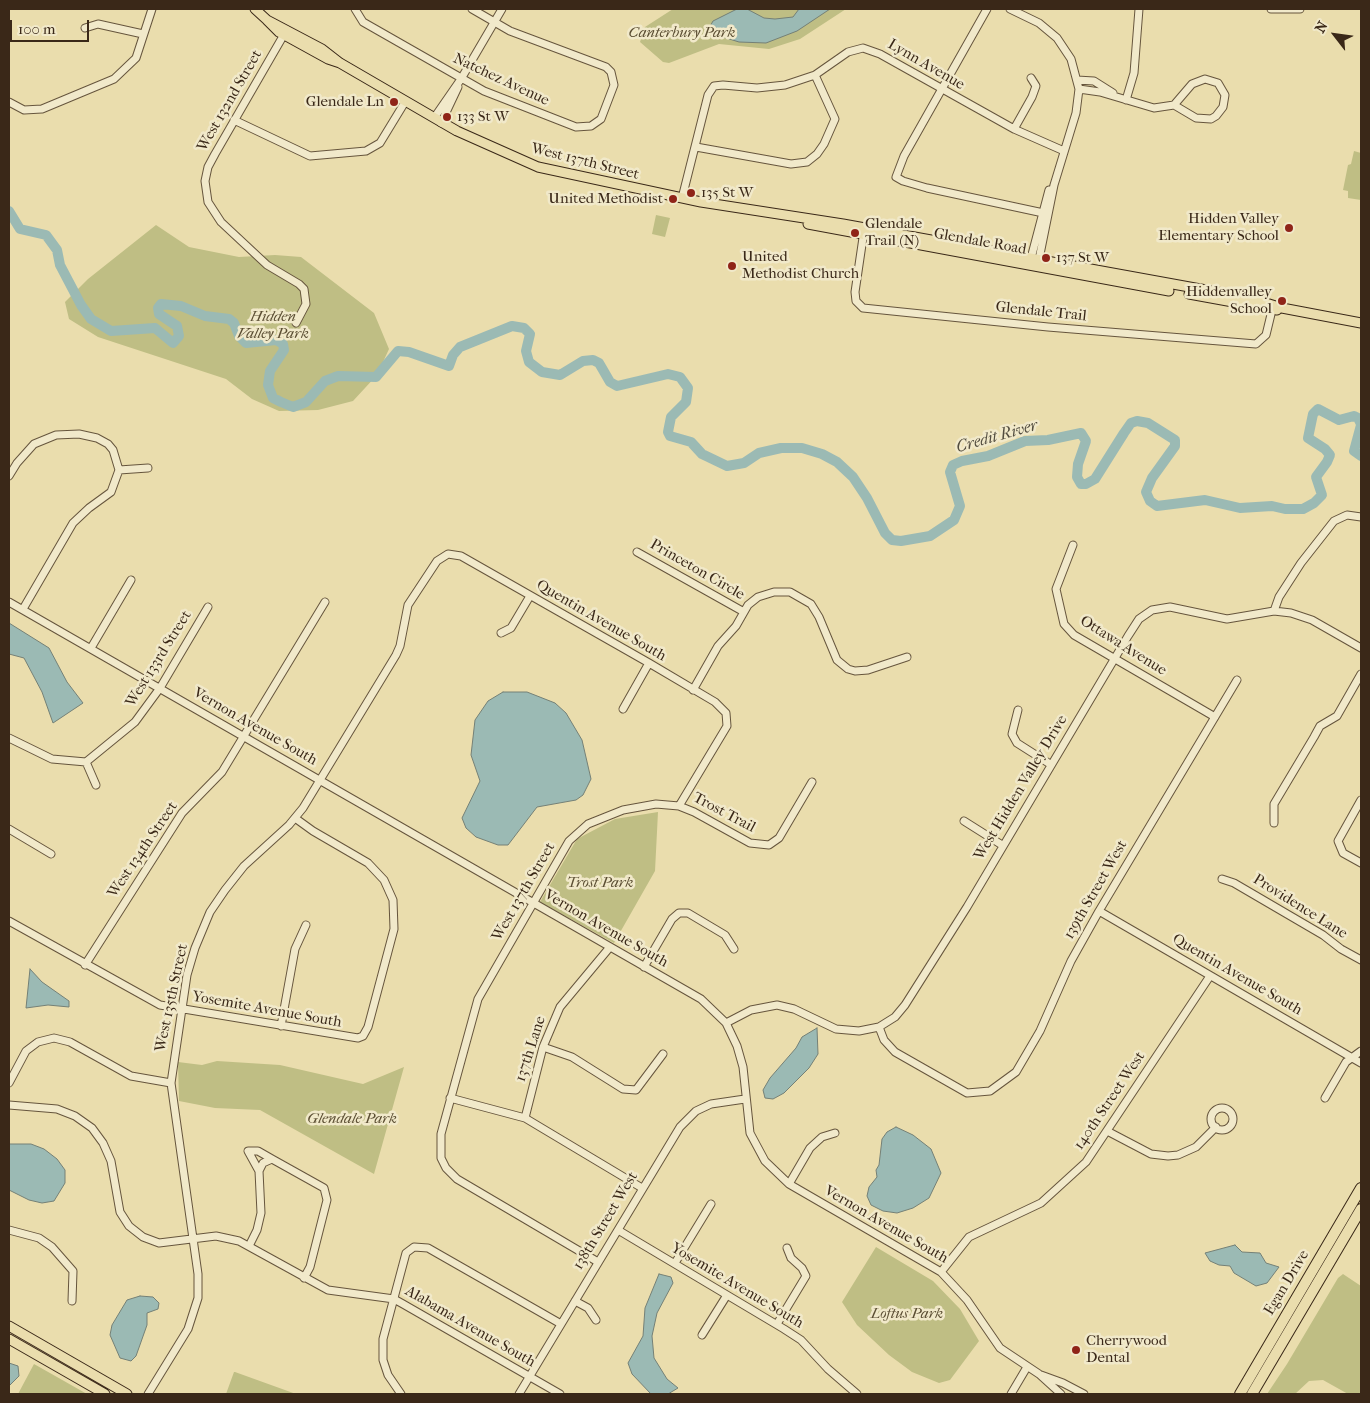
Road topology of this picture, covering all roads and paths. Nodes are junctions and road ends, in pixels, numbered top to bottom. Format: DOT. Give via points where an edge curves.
graph roads {
  1 [pos="152,9"];
  2 [pos="255,9"];
  3 [pos="355,9"];
  4 [pos="472,9"];
  5 [pos="502,9"];
  6 [pos="987,9"];
  7 [pos="1010,9"];
  8 [pos="1138,9"];
  9 [pos="1271,9"];
  10 [pos="1300,9"];
  11 [pos="494,22"];
  12 [pos="85,28"];
  13 [pos="286,32"];
  14 [pos="143,34"];
  15 [pos="815,75"];
  16 [pos="1031,78"];
  17 [pos="461,79"];
  18 [pos="1077,80"];
  19 [pos="1079,89"];
  20 [pos="940,90"];
  21 [pos="1117,96"];
  22 [pos="1126,100"];
  23 [pos="9,102"];
  24 [pos="405,102"];
  25 [pos="1174,105"];
  26 [pos="234,120"];
  27 [pos="437,121"];
  28 [pos="1014,129"];
  29 [pos="696,147"];
  30 [pos="1064,151"];
  31 [pos="682,198"];
  32 [pos="757,211"];
  33 [pos="1046,213"];
  34 [pos="864,231"];
  35 [pos="1034,262"];
  36 [pos="1272,308"];
  37 [pos="1282,308"];
  38 [pos="296,323"];
  39 [pos="1361,323"];
  40 [pos="148,468"];
  41 [pos="119,470"];
  42 [pos="9,476"];
  43 [pos="1361,517"];
  44 [pos="1073,545"];
  45 [pos="637,552"];
  46 [pos="448,554"];
  47 [pos="131,580"];
  48 [pos="530,596"];
  49 [pos="9,602"];
  50 [pos="325,602"];
  51 [pos="208,607"];
  52 [pos="23,609"];
  53 [pos="1274,611"];
  54 [pos="744,612"];
  55 [pos="501,633"];
  56 [pos="91,648"];
  57 [pos="1361,648"];
  58 [pos="907,657"];
  59 [pos="1114,659"];
  60 [pos="649,663"];
  61 [pos="1361,674"];
  62 [pos="1237,680"];
  63 [pos="160,688"];
  64 [pos="693,690"];
  65 [pos="623,710"];
  66 [pos="1018,710"];
  67 [pos="1214,717"];
  68 [pos="242,737"];
  69 [pos="9,738"];
  70 [pos="86,762"];
  71 [pos="1050,764"];
  72 [pos="320,780"];
  73 [pos="812,782"];
  74 [pos="96,785"];
  75 [pos="1361,800"];
  76 [pos="679,806"];
  77 [pos="295,818"];
  78 [pos="964,821"];
  79 [pos="1274,823"];
  80 [pos="9,829"];
  81 [pos="1002,844"];
  82 [pos="50,854"];
  83 [pos="1361,863"];
  84 [pos="1222,879"];
  85 [pos="533,903"];
  86 [pos="1099,911"];
  87 [pos="9,921"];
  88 [pos="306,925"];
  89 [pos="610,947"];
  90 [pos="734,950"];
  91 [pos="1361,960"];
  92 [pos="85,965"];
  93 [pos="644,967"];
  94 [pos="1210,976"];
  95 [pos="181,1010"];
  96 [pos="726,1023"];
  97 [pos="281,1026"];
  98 [pos="879,1027"];
  99 [pos="543,1047"];
  100 [pos="1361,1051"];
  101 [pos="662,1054"];
  102 [pos="1352,1058"];
  103 [pos="1361,1063"];
  104 [pos="9,1083"];
  105 [pos="170,1083"];
  106 [pos="450,1098"];
  107 [pos="1325,1098"];
  108 [pos="746,1099"];
  109 [pos="9,1105"];
  110 [pos="525,1118"];
  111 [pos="1216,1127"];
  112 [pos="1108,1132"];
  113 [pos="835,1133"];
  114 [pos="272,1159"];
  115 [pos="259,1171"];
  116 [pos="789,1184"];
  117 [pos="642,1188"];
  118 [pos="1361,1188"];
  119 [pos="711,1204"];
  120 [pos="1361,1209"];
  121 [pos="618,1230"];
  122 [pos="10,1233"];
  123 [pos="192,1239"];
  124 [pos="249,1246"];
  125 [pos="788,1248"];
  126 [pos="598,1262"];
  127 [pos="675,1263"];
  128 [pos="941,1272"];
  129 [pos="304,1278"];
  130 [pos="727,1295"];
  131 [pos="394,1299"];
  132 [pos="72,1301"];
  133 [pos="575,1301"];
  134 [pos="596,1320"];
  135 [pos="561,1324"];
  136 [pos="777,1324"];
  137 [pos="9,1326"];
  138 [pos="702,1334"];
  139 [pos="9,1339"];
  140 [pos="1027,1367"];
  141 [pos="1039,1374"];
  142 [pos="530,1377"];
  143 [pos="848,1387"];
  144 [pos="105,1394"];
  145 [pos="127,1394"];
  146 [pos="148,1394"];
  147 [pos="401,1394"];
  148 [pos="519,1394"];
  149 [pos="560,1394"];
  150 [pos="843,1394"];
  151 [pos="857,1394"];
  152 [pos="1011,1394"];
  153 [pos="1061,1394"];
  154 [pos="1084,1394"];
  155 [pos="1240,1394"];
  156 [pos="1252,1394"];
  1 -- 14 [label="street"];
  2 -- 13 [label="main road, West 137th Street"];
  3 -- 17 [label="street, Natchez Avenue" via="363,22"];
  4 -- 11 [label="street"];
  5 -- 11 [label="street"];
  6 -- 20 [label="street"];
  7 -- 18 [label="street" via="1039,23 1058,38"];
  8 -- 22 [label="street" via="1134,73"];
  9 -- 10 [label="street"];
  11 -- 17 [label="street"];
  11 -- 17 [label="street, Natchez Avenue" via="606,67 613,79 606,112 597,123 576,127"];
  12 -- 14 [label="street" via="98,24"];
  13 -- 24 [label="main road, West 137th Street" via="322,49"];
  13 -- 26 [label="street, West 132nd Street"];
  14 -- 23 [label="street" via="136,58 114,79 42,109 24,110"];
  15 -- 20 [label="street, Lynn Avenue" via="848,52 863,48 880,54"];
  15 -- 29 [label="street, Lynn Avenue" via="774,87 714,86 708,95"];
  15 -- 29 [label="street" via="834,119 824,144 807,162 791,164"];
  16 -- 28 [label="street" via="1036,86"];
  17 -- 27 [label="street"];
  18 -- 19 [label="street"];
  18 -- 21 [label="street" via="1094,81"];
  19 -- 21 [label="street"];
  19 -- 30 [label="street" via="1076,113"];
  20 -- 28 [label="street, Lynn Avenue"];
  20 -- 33 [label="street" via="896,176 927,188"];
  21 -- 22 [label="street"];
  22 -- 25 [label="street" via="1154,108"];
  24 -- 26 [label="street" via="380,143 366,151 310,156"];
  24 -- 27 [label="main road, West 137th Street"];
  25 -- 25 [label="street" via="1196,118 1211,119 1223,107 1225,95 1218,83 1198,80"];
  26 -- 38 [label="street, West 132nd Street" via="208,167 208,202 221,222 250,252 304,289 306,304"];
  27 -- 31 [label="main road, West 137th Street" via="538,167"];
  28 -- 30 [label="street, Lynn Avenue"];
  29 -- 31 [label="street"];
  30 -- 33 [label="street"];
  31 -- 32 [label="main road, West 137th Street"];
  32 -- 34 [label="main road, Glendale Road" via="774,217"];
  33 -- 35 [label="street"];
  34 -- 35 [label="main road, Glendale Road"];
  34 -- 36 [label="street, Glendale Trail" via="855,292 856,301 863,308 1256,344 1266,334"];
  35 -- 36 [label="main road, Glendale Road"];
  35 -- 37 [label="main road, Glendale Road" via="1250,298"];
  36 -- 37 [label="main road, Glendale Road"];
  37 -- 39 [label="main road, Glendale Road"];
  40 -- 41 [label="street"];
  41 -- 42 [label="street" via="108,444 79,434 56,435 34,444"];
  41 -- 52 [label="street" via="111,492 73,523"];
  43 -- 53 [label="street" via="1347,515 1334,521 1301,563 1279,597"];
  44 -- 59 [label="street, Ottawa Avenue" via="1057,584 1064,624 1074,635"];
  45 -- 54 [label="street, Princeton Circle"];
  46 -- 48 [label="street, Quentin Avenue South" via="461,556"];
  46 -- 72 [label="street, West 135th Street" via="437,561 408,605 396,655"];
  47 -- 56 [label="street"];
  48 -- 55 [label="street" via="512,628"];
  48 -- 60 [label="street, Quentin Avenue South"];
  49 -- 52 [label="street, Vernon Avenue South"];
  50 -- 68 [label="street, West 134th Street"];
  51 -- 63 [label="street, West 133rd Street"];
  52 -- 56 [label="street, Vernon Avenue South"];
  53 -- 57 [label="street" via="1312,620"];
  53 -- 59 [label="street, West Hidden Valley Drive" via="1239,618 1209,616 1170,606 1152,610 1139,618"];
  54 -- 58 [label="street" via="753,600 766,593 790,592 811,604 837,660 848,668 868,670"];
  54 -- 64 [label="street" via="718,646"];
  56 -- 63 [label="street, Vernon Avenue South"];
  59 -- 67 [label="street, Ottawa Avenue"];
  59 -- 71 [label="street, West Hidden Valley Drive"];
  60 -- 64 [label="street, Quentin Avenue South"];
  60 -- 65 [label="street"];
  61 -- 79 [label="street" via="1336,716 1320,726 1274,804"];
  62 -- 67 [label="street, 139th Street West"];
  63 -- 68 [label="street, Vernon Avenue South"];
  63 -- 70 [label="street, West 133rd Street" via="136,722"];
  64 -- 76 [label="street, Quentin Avenue South" via="715,702 726,713 727,726"];
  66 -- 71 [label="street" via="1012,734 1018,743"];
  67 -- 86 [label="street, 139th Street West"];
  68 -- 72 [label="street, Vernon Avenue South"];
  68 -- 92 [label="street, West 134th Street" via="222,772 182,813"];
  69 -- 70 [label="street" via="52,759"];
  70 -- 74 [label="street"];
  71 -- 81 [label="street, West Hidden Valley Drive"];
  72 -- 77 [label="street, West 135th Street"];
  72 -- 85 [label="street, Vernon Avenue South"];
  73 -- 76 [label="street, Trost Trail" via="779,838 768,845 750,843"];
  75 -- 83 [label="street" via="1340,836 1339,845 1343,852"];
  76 -- 85 [label="street, West 137th Street" via="643,805 588,824 569,842"];
  77 -- 95 [label="street, West 135th Street" via="244,866 210,912 191,960"];
  77 -- 97 [label="street, Yosemite Avenue South" via="368,863 384,880 393,900 394,929 368,1028 363,1036 348,1038"];
  78 -- 81 [label="street"];
  80 -- 82 [label="street"];
  81 -- 98 [label="street, West Hidden Valley Drive" via="967,907 905,1005 895,1017"];
  84 -- 91 [label="street, Providence Lane" via="1323,934"];
  85 -- 89 [label="street, Vernon Avenue South"];
  85 -- 106 [label="street, West 137th Street" via="478,999"];
  86 -- 94 [label="street, Quentin Avenue South"];
  86 -- 98 [label="street, 139th Street West" via="1071,961 1040,1031 1016,1072 990,1091 967,1092 895,1052 884,1040"];
  87 -- 92 [label="street, Yosemite Avenue South"];
  88 -- 97 [label="street" via="295,949"];
  89 -- 93 [label="street, Vernon Avenue South"];
  89 -- 99 [label="street, 137th Lane" via="560,1008"];
  90 -- 93 [label="street" via="724,935 688,913 679,913 672,919"];
  92 -- 95 [label="street, Yosemite Avenue South" via="149,1001"];
  93 -- 96 [label="street, Vernon Avenue South" via="700,999"];
  94 -- 102 [label="street, Quentin Avenue South"];
  94 -- 112 [label="street, 140th Street West"];
  95 -- 97 [label="street, Yosemite Avenue South"];
  95 -- 105 [label="street, West 135th Street"];
  96 -- 98 [label="street" via="752,1010 777,1005 794,1009 836,1029 859,1031"];
  96 -- 108 [label="street, Vernon Avenue South" via="738,1046"];
  99 -- 101 [label="street" via="572,1057 623,1089 636,1090"];
  99 -- 110 [label="street, 137th Lane"];
  100 -- 102 [label="street"];
  102 -- 103 [label="street, Quentin Avenue South"];
  102 -- 107 [label="street" via="1346,1062"];
  104 -- 105 [label="street" via="26,1051 38,1042 54,1038 70,1042 131,1076"];
  105 -- 123 [label="street, West 135th Street"];
  106 -- 110 [label="street"];
  106 -- 126 [label="street, West 137th Street" via="441,1134 441,1158 446,1168 457,1179"];
  108 -- 116 [label="street, Vernon Avenue South" via="750,1133 765,1161"];
  108 -- 117 [label="street, 138th Street West" via="711,1104 691,1116 680,1127"];
  109 -- 123 [label="street, Alabama Avenue South" via="57,1109 84,1121 98,1134 107,1151 120,1212 129,1226 142,1237 159,1243"];
  110 -- 117 [label="street"];
  111 -- 112 [label="street" via="1196,1147 1168,1156 1150,1154"];
  112 -- 128 [label="street, 140th Street West" via="1086,1162 1041,1204 970,1237"];
  113 -- 116 [label="street" via="822,1137 810,1148"];
  114 -- 115 [label="street" via="263,1163"];
  114 -- 115 [label="street" via="258,1151 248,1151"];
  114 -- 129 [label="street" via="324,1188 328,1200"];
  115 -- 124 [label="street" via="261,1213"];
  116 -- 128 [label="street, Vernon Avenue South"];
  117 -- 121 [label="street, 138th Street West"];
  118 -- 155 [label="highway, Egan Drive"];
  119 -- 127 [label="street"];
  120 -- 156 [label="highway, Egan Drive"];
  121 -- 126 [label="street, 138th Street West"];
  121 -- 127 [label="street, Yosemite Avenue South"];
  122 -- 132 [label="street" via="39,1238 52,1247 73,1271"];
  123 -- 124 [label="street, Alabama Avenue South" via="224,1236"];
  123 -- 146 [label="street, West 135th Street" via="199,1283 196,1306 188,1329"];
  124 -- 129 [label="street, Alabama Avenue South"];
  125 -- 136 [label="street" via="791,1258 806,1276"];
  126 -- 133 [label="street, 138th Street West"];
  127 -- 130 [label="street, Yosemite Avenue South"];
  128 -- 140 [label="street, Vernon Avenue South" via="962,1293 1000,1348"];
  129 -- 131 [label="street, Alabama Avenue South" via="335,1291"];
  130 -- 136 [label="street, Yosemite Avenue South"];
  130 -- 138 [label="street"];
  131 -- 135 [label="street" via="404,1260 410,1250 419,1246 428,1248"];
  131 -- 142 [label="street, Alabama Avenue South"];
  131 -- 147 [label="street" via="383,1339 383,1360 388,1375"];
  133 -- 134 [label="street" via="588,1308"];
  133 -- 135 [label="street, 138th Street West"];
  135 -- 142 [label="street, 138th Street West"];
  136 -- 143 [label="street, Yosemite Avenue South" via="801,1340"];
  137 -- 145 [label="main road"];
  139 -- 144 [label="main road"];
  140 -- 141 [label="street, Vernon Avenue South"];
  140 -- 152 [label="street"];
  141 -- 153 [label="street, Vernon Avenue South"];
  141 -- 154 [label="street, Vernon Avenue South"];
  142 -- 148 [label="street, 138th Street West"];
  142 -- 149 [label="street, Alabama Avenue South"];
  143 -- 150 [label="street"];
  143 -- 151 [label="street, Yosemite Avenue South"];
}
